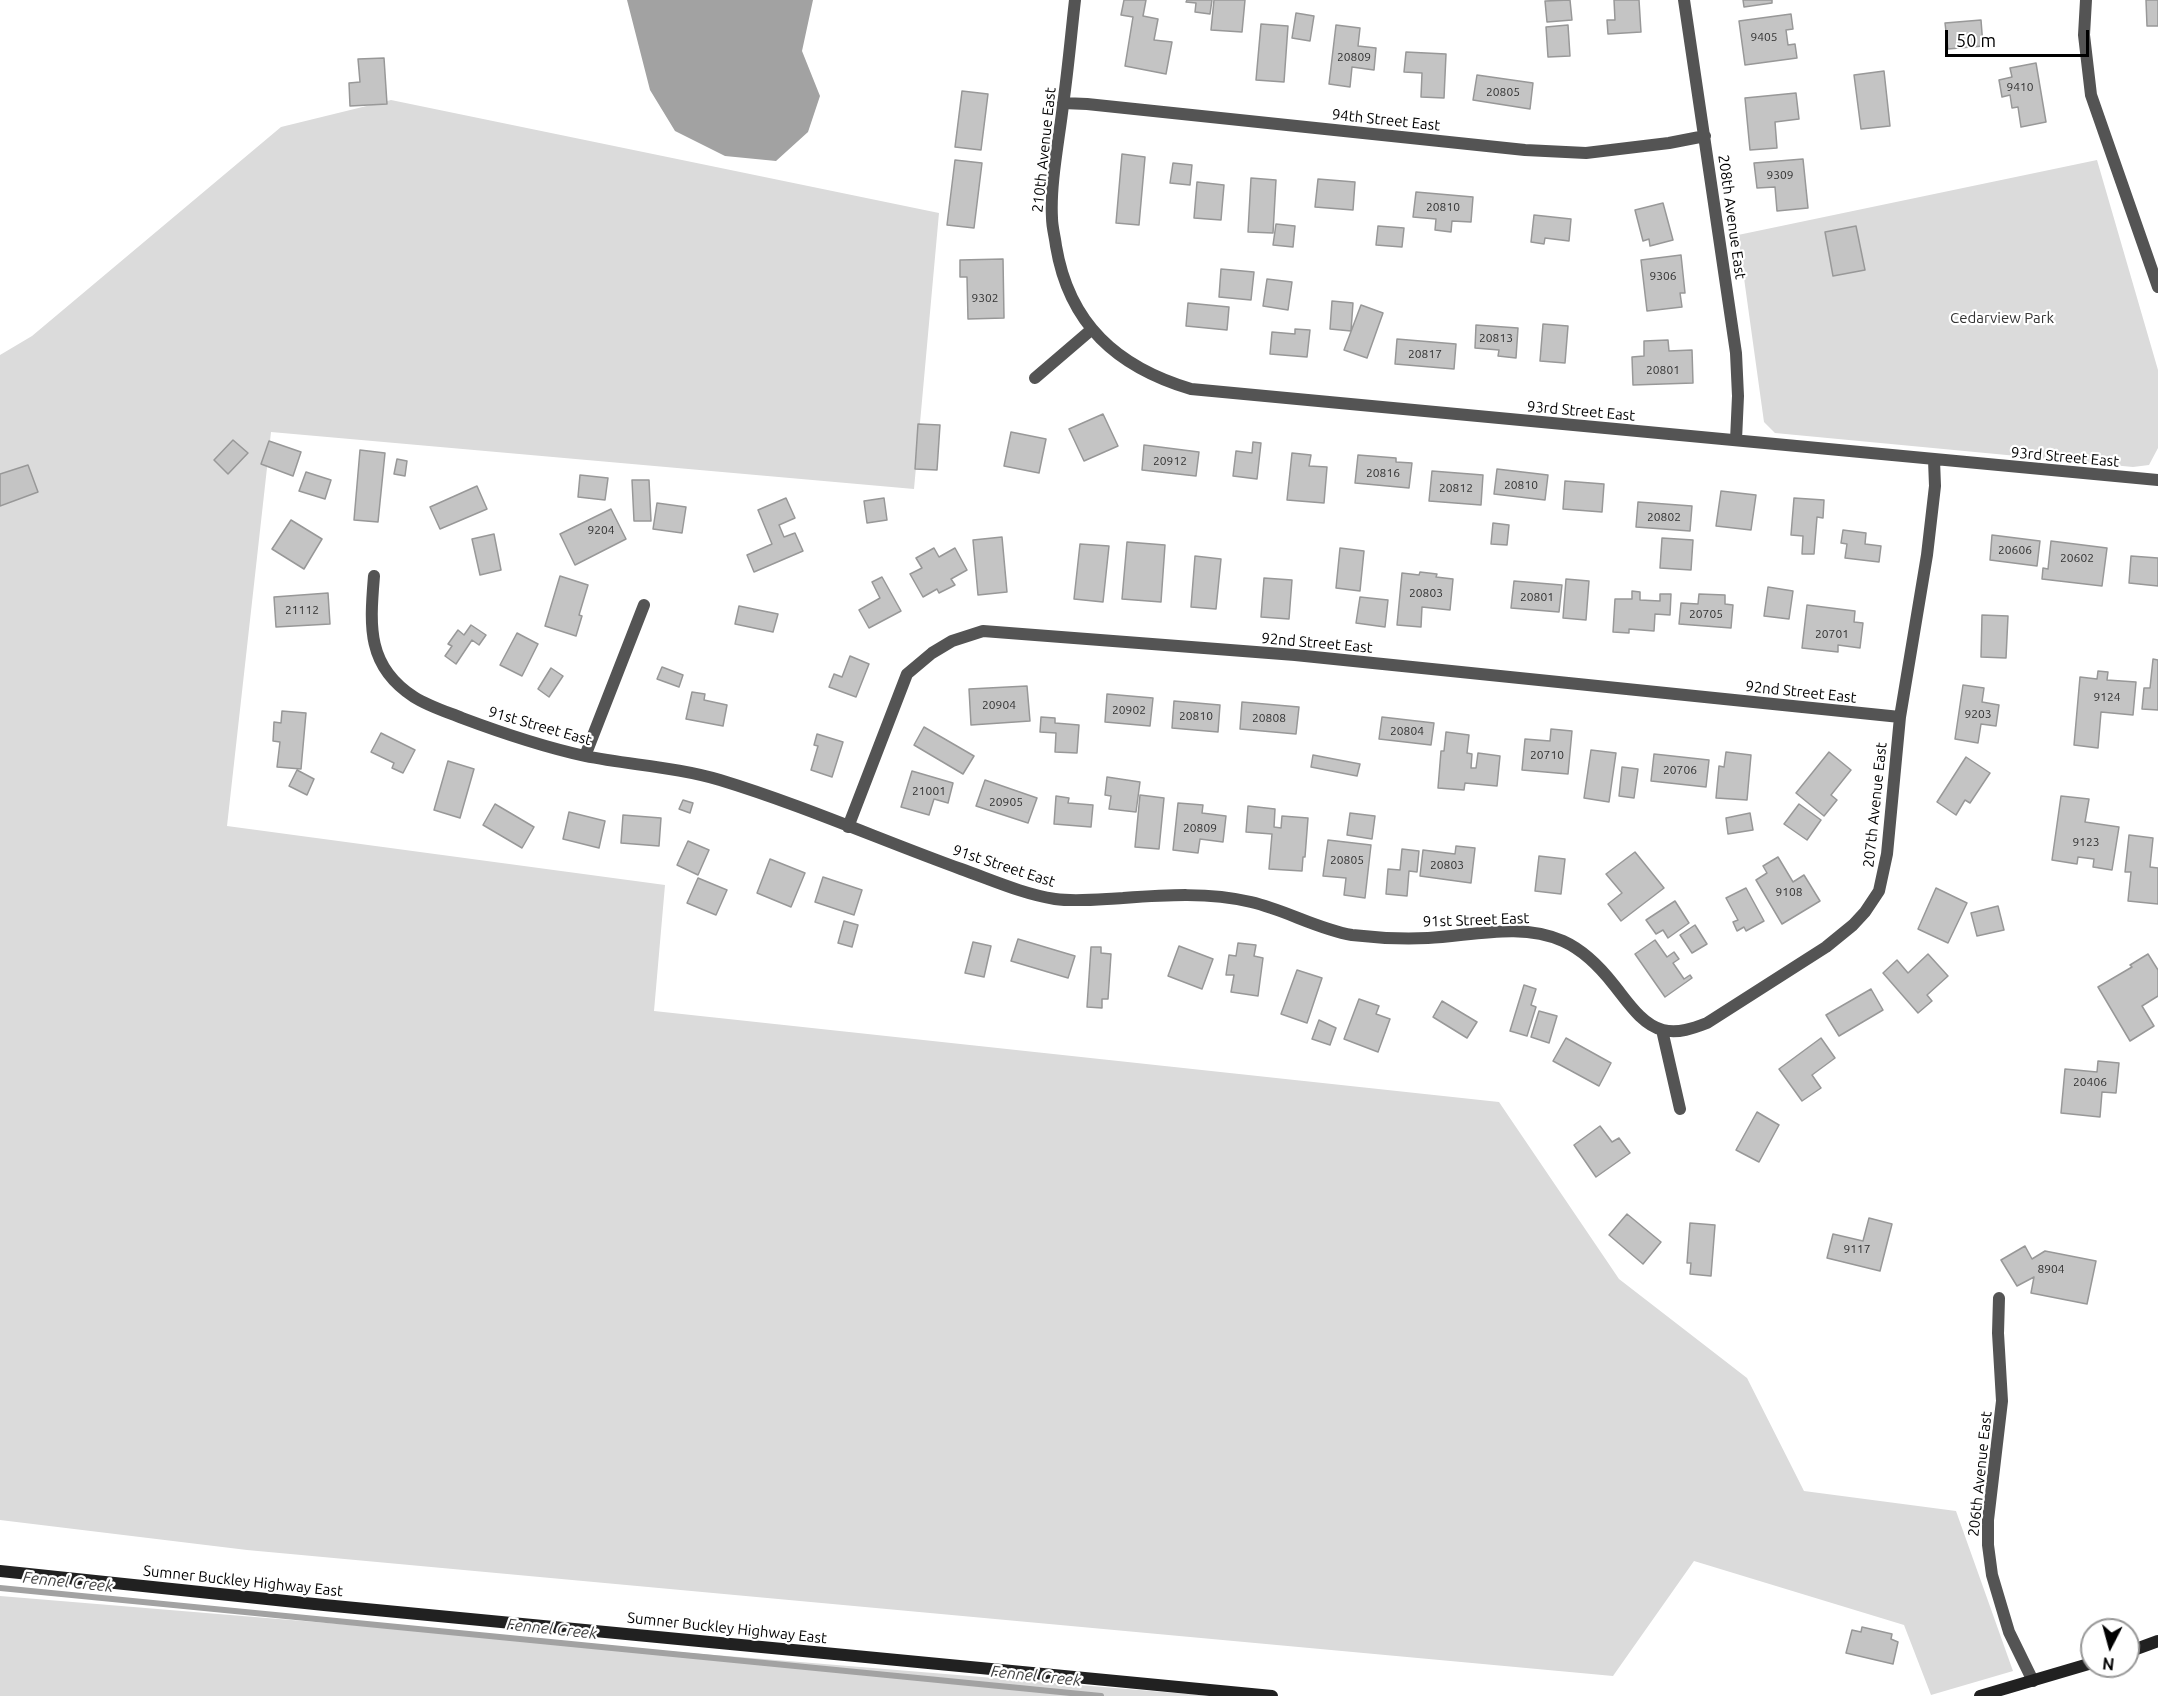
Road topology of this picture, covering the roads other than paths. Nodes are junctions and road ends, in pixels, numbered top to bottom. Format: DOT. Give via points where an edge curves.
graph roads {
  1 [pos="1075,0"];
  2 [pos="1684,0"];
  3 [pos="2086,0"];
  4 [pos="1063,103"];
  5 [pos="1705,136"];
  6 [pos="2158,287"];
  7 [pos="1091,330"];
  8 [pos="1035,378"];
  9 [pos="1736,440"];
  10 [pos="1934,460"];
  11 [pos="2158,480"];
  12 [pos="374,576"];
  13 [pos="644,606"];
  14 [pos="1900,717"];
  15 [pos="585,756"];
  16 [pos="848,827"];
  17 [pos="1662,1030"];
  18 [pos="1680,1109"];
  19 [pos="1999,1298"];
  20 [pos="0,1570"];
  21 [pos="2158,1641"];
  22 [pos="2140,1648"];
  23 [pos="2080,1667"];
  24 [pos="2033,1681"];
  25 [pos="1272,1696"];
  26 [pos="1980,1696"];
  1 -- 4 [label="street, 210th Avenue East"];
  2 -- 5 [label="street, 208th Avenue East"];
  3 -- 6 [label="street" via="2084,35 2091,95"];
  4 -- 5 [label="street, 94th Street East" via="1525,150 1586,153"];
  4 -- 7 [label="street, 210th Avenue East" via="1052,219 1066,287"];
  5 -- 9 [label="street, 208th Avenue East" via="1736,353"];
  7 -- 8 [label="street"];
  7 -- 9 [label="street, 93rd Street East" via="1113,350 1163,381 1191,389"];
  9 -- 10 [label="street, 93rd Street East"];
  10 -- 11 [label="street, 93rd Street East"];
  10 -- 14 [label="street, 207th Avenue East" via="1927,555"];
  12 -- 15 [label="street, 91st Street East" via="370,623 373,641 381,663 414,697 497,731"];
  13 -- 15 [label="street"];
  14 -- 16 [label="street, 92nd Street East" via="1295,655 983,631 952,641 907,675"];
  14 -- 17 [label="street, 207th Avenue East" via="1887,854 1879,891 1865,912 1826,947 1707,1023 1686,1030"];
  15 -- 16 [label="street, 91st Street East" via="677,769 716,779"];
  16 -- 17 [label="street, 91st Street East" via="1033,895 1060,900 1184,894 1251,902 1328,929 1391,938 1523,931 1545,934 1587,955 1632,1007"];
  17 -- 18 [label="street"];
  19 -- 24 [label="street, 206th Avenue East" via="2002,1401 1988,1545 1992,1575 2009,1632"];
  20 -- 25 [label="street, Sumner Buckley Highway East"];
  21 -- 22 [label="street"];
  23 -- 24 [label="street"];
  24 -- 26 [label="street"];
}
